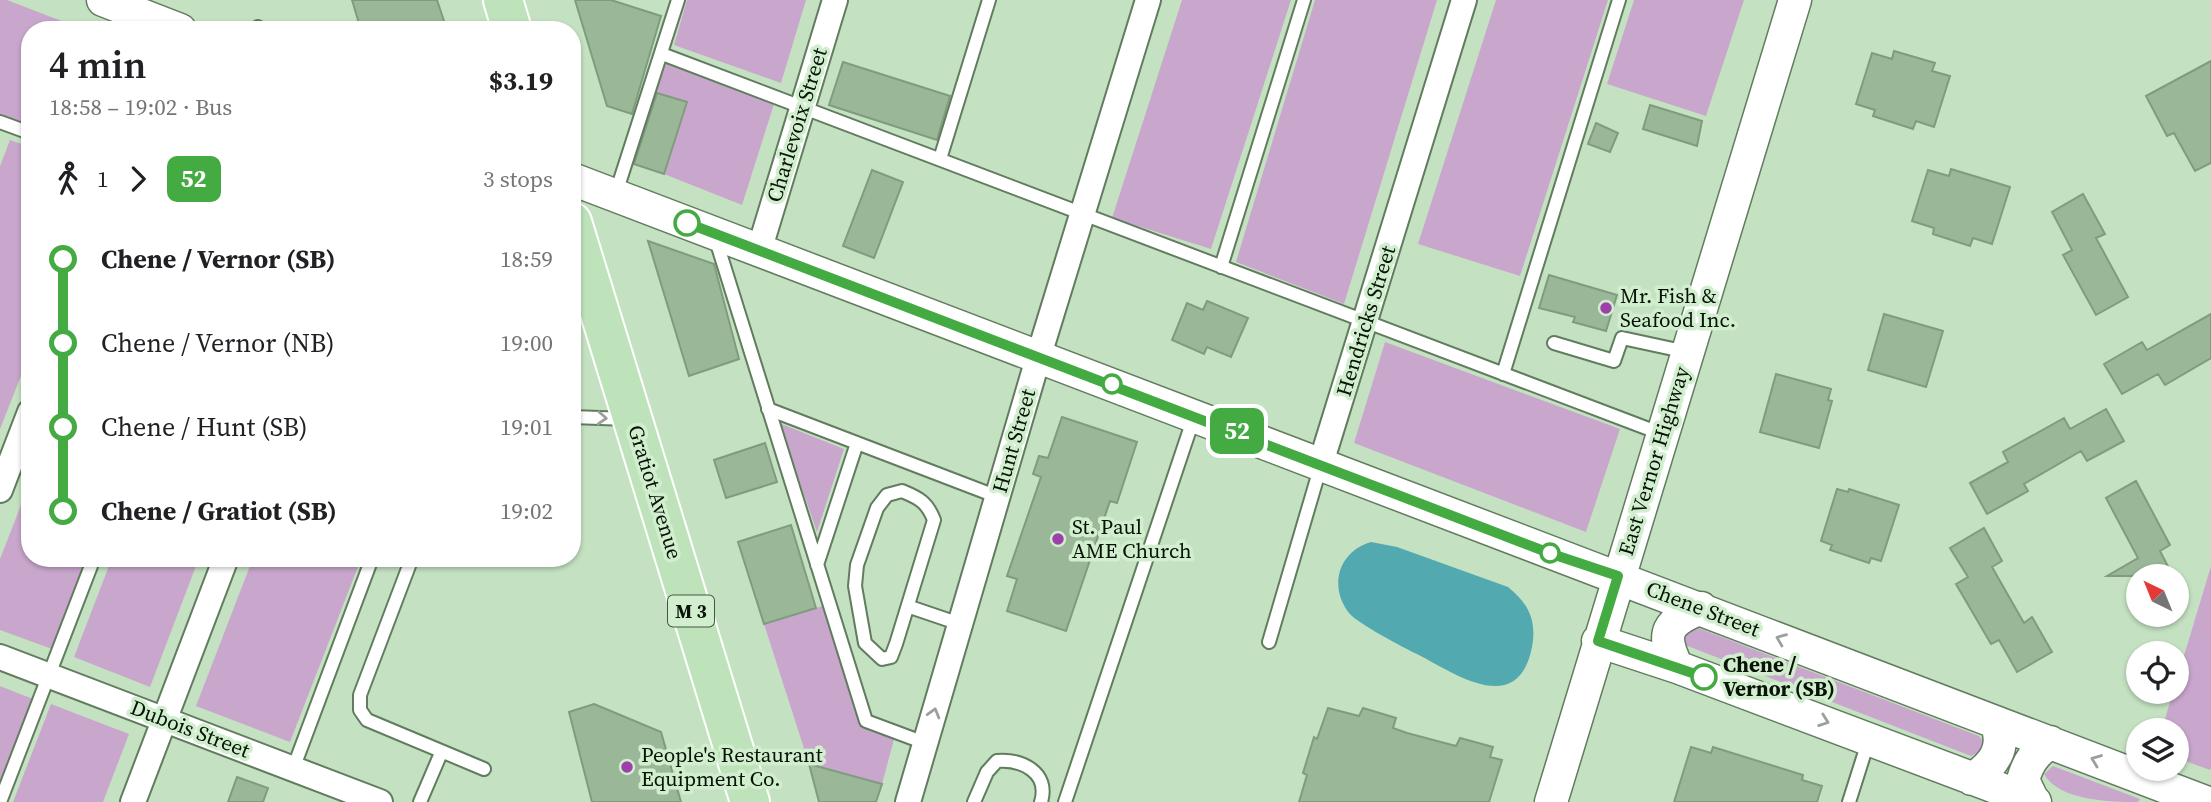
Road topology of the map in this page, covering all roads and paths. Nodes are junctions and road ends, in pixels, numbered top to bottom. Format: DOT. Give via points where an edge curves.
graph roads {
  1 [pos="103,0"];
  2 [pos="678,0"];
  3 [pos="835,0"];
  4 [pos="989,0"];
  5 [pos="1148,0"];
  6 [pos="1304,0"];
  7 [pos="1464,0"];
  8 [pos="1619,0"];
  9 [pos="1795,0"];
  10 [pos="157,21"];
  11 [pos="662,54"];
  12 [pos="803,107"];
  13 [pos="0,122"];
  14 [pos="21,130"];
  15 [pos="940,159"];
  16 [pos="581,183"];
  17 [pos="615,196"];
  18 [pos="1083,214"];
  19 [pos="713,233"];
  20 [pos="759,251"];
  21 [pos="581,257"];
  22 [pos="1221,267"];
  23 [pos="1366,321"];
  24 [pos="1553,343"];
  25 [pos="1687,353"];
  26 [pos="1039,355"];
  27 [pos="1503,374"];
  28 [pos="768,409"];
  29 [pos="1195,415"];
  30 [pos="581,417"];
  31 [pos="632,419"];
  32 [pos="1662,434"];
  33 [pos="21,435"];
  34 [pos="857,443"];
  35 [pos="1321,463"];
  36 [pos="0,490"];
  37 [pos="998,496"];
  38 [pos="817,566"];
  39 [pos="91,567"];
  40 [pos="223,567"];
  41 [pos="368,567"];
  42 [pos="409,567"];
  43 [pos="1618,576"];
  44 [pos="910,607"];
  45 [pos="1701,608"];
  46 [pos="960,624"];
  47 [pos="1598,641"];
  48 [pos="1269,642"];
  49 [pos="0,657"];
  50 [pos="1677,667"];
  51 [pos="49,676"];
  52 [pos="164,719"];
  53 [pos="1996,723"];
  54 [pos="1869,738"];
  55 [pos="2050,742"];
  56 [pos="925,743"];
  57 [pos="441,753"];
  58 [pos="293,769"];
  59 [pos="484,769"];
  60 [pos="1972,779"];
  61 [pos="2024,800"];
  62 [pos="0,802"];
  63 [pos="132,802"];
  64 [pos="380,802"];
  65 [pos="420,802"];
  66 [pos="750,802"];
  67 [pos="908,802"];
  68 [pos="974,802"];
  69 [pos="1041,802"];
  70 [pos="1065,802"];
  71 [pos="1551,802"];
  72 [pos="1849,802"];
  73 [pos="2205,802"];
  1 -- 10 [label="street"];
  2 -- 11 [label="lane"];
  3 -- 12 [label="street, Charlevoix Street"];
  4 -- 15 [label="lane"];
  5 -- 18 [label="street, Hunt Street"];
  6 -- 22 [label="lane"];
  7 -- 23 [label="street, Hendricks Street"];
  8 -- 27 [label="lane"];
  9 -- 25 [label="street, East Vernor Highway"];
  11 -- 12 [label="lane"];
  11 -- 17 [label="lane"];
  12 -- 15 [label="lane"];
  12 -- 20 [label="street, Charlevoix Street"];
  13 -- 14 [label="lane"];
  15 -- 18 [label="lane"];
  16 -- 17 [label="street, Chene Street"];
  17 -- 19 [label="street, Chene Street"];
  18 -- 22 [label="lane"];
  18 -- 26 [label="street, Hunt Street"];
  19 -- 20 [label="street, Chene Street"];
  19 -- 28 [label="lane"];
  20 -- 26 [label="street, Chene Street"];
  21 -- 31 [label="main road, Gratiot Avenue / M 3"];
  22 -- 23 [label="lane"];
  23 -- 27 [label="lane"];
  23 -- 35 [label="street, Hendricks Street"];
  24 -- 25 [label="lane" via="1614,361 1622,338"];
  25 -- 32 [label="street, East Vernor Highway"];
  26 -- 29 [label="street, Chene Street"];
  26 -- 37 [label="street, Hunt Street"];
  27 -- 32 [label="lane"];
  28 -- 34 [label="lane"];
  28 -- 38 [label="lane"];
  29 -- 35 [label="street, Chene Street"];
  29 -- 70 [label="lane"];
  30 -- 31 [label="lane, one-way"];
  31 -- 66 [label="main road, Gratiot Avenue / M 3"];
  32 -- 43 [label="street, East Vernor Highway"];
  33 -- 36 [label="street"];
  34 -- 37 [label="lane"];
  34 -- 38 [label="lane"];
  35 -- 43 [label="street, Chene Street"];
  35 -- 48 [label="lane, Hendricks Street"];
  37 -- 46 [label="street, Hunt Street"];
  38 -- 56 [label="lane" via="866,721"];
  39 -- 51 [label="lane"];
  40 -- 52 [label="street"];
  41 -- 58 [label="lane"];
  42 -- 57 [label="lane" via="360,695 360,710 367,720"];
  43 -- 45 [label="street, Chene Street"];
  43 -- 47 [label="street, East Vernor Highway"];
  44 -- 44 [label="lane" via="891,657 882,659 865,643 855,586 857,565 877,508 887,495 902,491 921,499 934,520"];
  44 -- 46 [label="lane"];
  45 -- 50 [label="street" via="1677,618 1669,630 1667,646"];
  53 -- 45 [label="street, Chene Street, one-way"];
  56 -- 46 [label="street, Hunt Street, one-way"];
  47 -- 50 [label="street"];
  47 -- 71 [label="street, East Vernor Highway"];
  49 -- 51 [label="street, Dubois Street"];
  50 -- 54 [label="street, one-way"];
  51 -- 52 [label="street, Dubois Street"];
  51 -- 62 [label="lane"];
  52 -- 58 [label="street, Dubois Street"];
  52 -- 63 [label="street"];
  53 -- 55 [label="street, Chene Street"];
  53 -- 60 [label="street" via="2000,733 1996,758"];
  54 -- 60 [label="street"];
  54 -- 72 [label="lane"];
  55 -- 61 [label="street" via="2027,766"];
  73 -- 55 [label="street, Chene Street, one-way"];
  56 -- 67 [label="street, Hunt Street"];
  57 -- 59 [label="lane"];
  57 -- 65 [label="lane"];
  58 -- 64 [label="street, Dubois Street"];
  60 -- 61 [label="street"];
  68 -- 69 [label="lane" via="997,761 1015,760 1040,779"];
}
